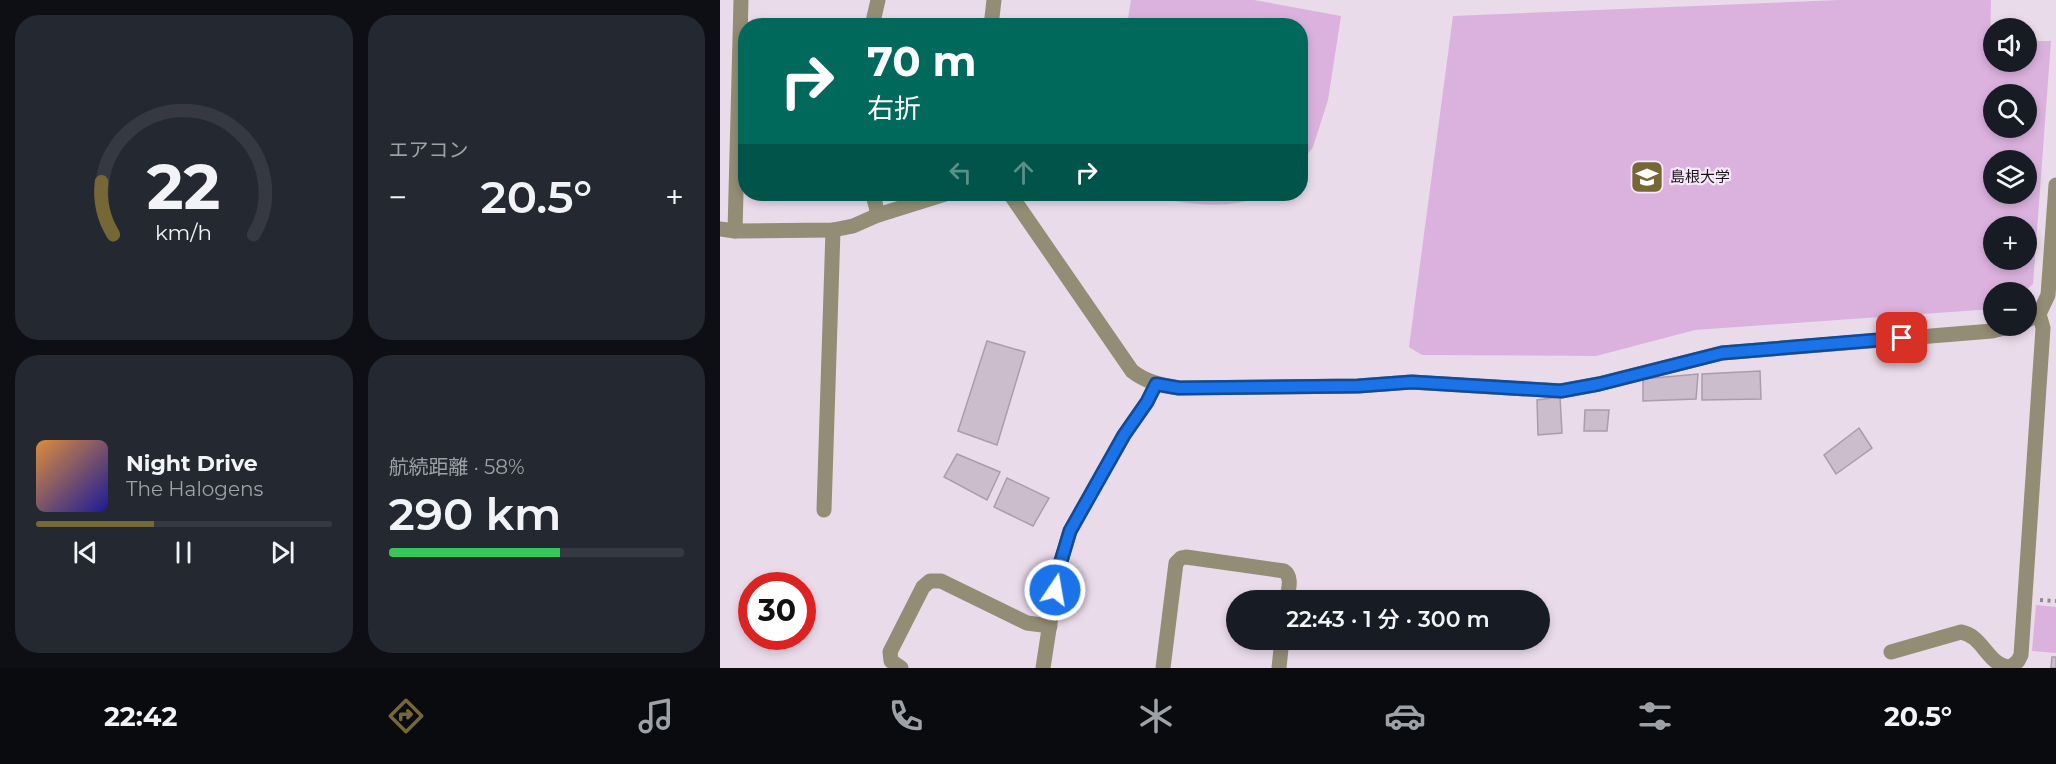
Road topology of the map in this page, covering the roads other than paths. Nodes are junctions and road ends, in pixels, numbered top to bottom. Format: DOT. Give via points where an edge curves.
graph roads {
  1 [pos="741,0"];
  2 [pos="878,0"];
  3 [pos="994,0"];
  4 [pos="740,18"];
  5 [pos="874,18"];
  6 [pos="992,18"];
  7 [pos="738,49"];
  8 [pos="2056,185"];
  9 [pos="875,201"];
  10 [pos="923,201"];
  11 [pos="1015,201"];
  12 [pos="878,215"];
  13 [pos="720,216"];
  14 [pos="727,230"];
  15 [pos="833,230"];
  16 [pos="2037,311"];
  17 [pos="2037,321"];
  18 [pos="1983,332"];
  19 [pos="1156,384"];
  20 [pos="824,510"];
  21 [pos="1288,590"];
  22 [pos="1050,626"];
  23 [pos="1281,650"];
  24 [pos="1891,652"];
  25 [pos="1167,667"];
  26 [pos="901,668"];
  27 [pos="1044,668"];
  28 [pos="1279,668"];
  1 -- 4 [label="street"];
  2 -- 5 [label="street"];
  3 -- 6 [label="street"];
  7 -- 14 [label="street"];
  8 -- 16 [label="street" via="2048,295"];
  9 -- 12 [label="street"];
  10 -- 12 [label="street"];
  11 -- 19 [label="street" via="1132,371"];
  12 -- 15 [label="street"];
  13 -- 14 [label="street"];
  14 -- 15 [label="street"];
  15 -- 20 [label="street"];
  17 -- 24 [label="street" via="2043,328 2018,662 2012,667 1998,664 1972,634 1961,632"];
  18 -- 19 [label="street" via="1722,353 1561,391 1412,382 1179,388"];
  19 -- 22 [label="street" via="1070,531 1058,571"];
  21 -- 25 [label="street" via="1290,579 1284,572 1181,558 1176,563"];
  22 -- 26 [label="street" via="1027,623 941,581 930,581 923,587 890,651 891,661"];
  22 -- 27 [label="street"];
  23 -- 28 [label="street"];
}
